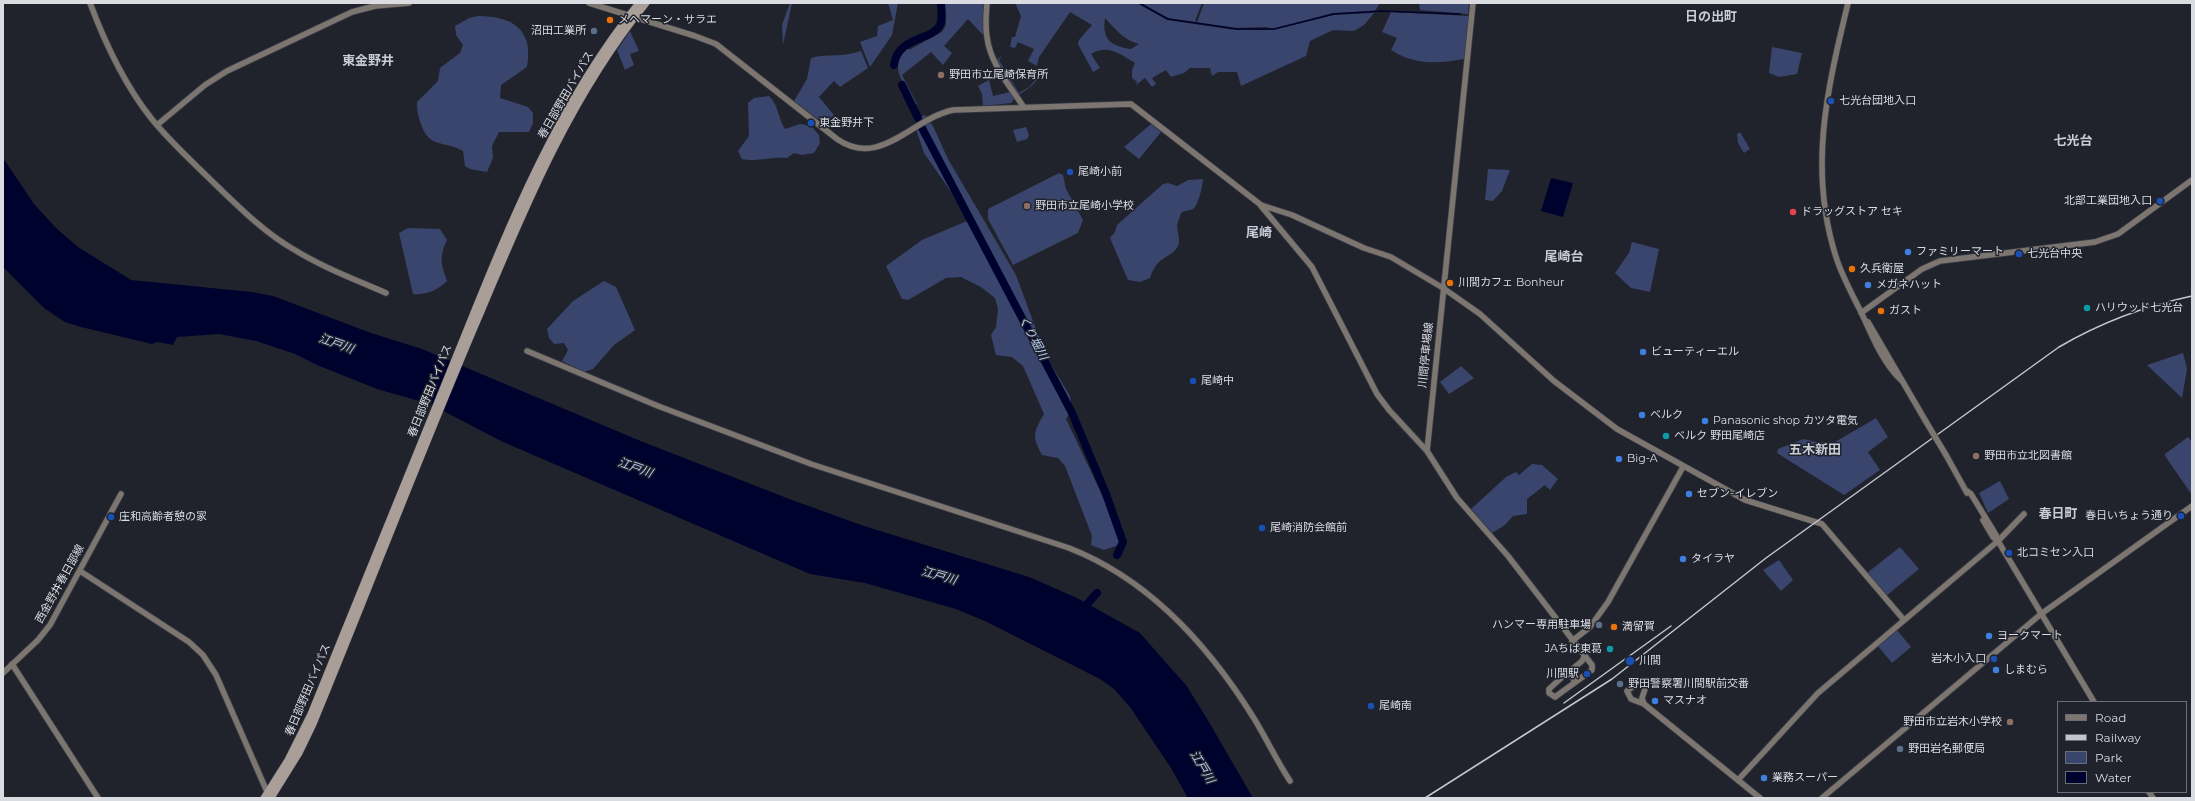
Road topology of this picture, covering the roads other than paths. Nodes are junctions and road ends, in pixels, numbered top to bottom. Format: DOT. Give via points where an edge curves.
graph roads {
  1 [pos="90,3"];
  2 [pos="409,3"];
  3 [pos="589,3"];
  4 [pos="639,3"];
  5 [pos="646,3"];
  6 [pos="987,3"];
  7 [pos="1472,3"];
  8 [pos="1848,3"];
  9 [pos="631,17"];
  10 [pos="1023,106"];
  11 [pos="157,125"];
  12 [pos="2192,180"];
  13 [pos="1261,205"];
  14 [pos="1443,288"];
  15 [pos="386,293"];
  16 [pos="1861,313"];
  17 [pos="527,351"];
  18 [pos="1427,451"];
  19 [pos="1683,467"];
  20 [pos="121,494"];
  21 [pos="2192,506"];
  22 [pos="2024,514"];
  23 [pos="1998,541"];
  24 [pos="80,571"];
  25 [pos="2041,614"];
  26 [pos="1904,620"];
  27 [pos="1572,641"];
  28 [pos="1585,660"];
  29 [pos="12,664"];
  30 [pos="1570,670"];
  31 [pos="3,673"];
  32 [pos="1577,681"];
  33 [pos="2093,701"];
  34 [pos="1644,704"];
  35 [pos="1738,780"];
  36 [pos="1290,781"];
  37 [pos="268,797"];
  38 [pos="98,798"];
  39 [pos="1760,798"];
  40 [pos="1822,798"];
  1 -- 11 [label="street" via="126,82"];
  2 -- 11 [label="street" via="375,6 352,12 232,68 205,85"];
  3 -- 9 [label="street"];
  4 -- 9 [label="highway, 春日部野田バイパス"];
  5 -- 9 [label="highway, 春日部野田バイパス"];
  6 -- 10 [label="street" via="987,38 990,51"];
  7 -- 14 [label="street, 川間停車場線"];
  8 -- 16 [label="street" via="1824,116 1821,176 1833,247"];
  9 -- 10 [label="street" via="716,44 848,146 868,150 882,146 925,120 953,110"];
  9 -- 37 [label="highway, 春日部野田バイパス" via="597,60 570,104 516,214 313,724 299,752"];
  10 -- 13 [label="street" via="1131,104"];
  11 -- 15 [label="street" via="231,199 282,242 330,268"];
  12 -- 16 [label="street" via="2112,237 2094,242 1940,262 1922,269"];
  13 -- 14 [label="street" via="1292,215 1364,248 1392,257"];
  13 -- 18 [label="street" via="1312,268 1380,398"];
  14 -- 18 [label="street, 川間停車場線"];
  14 -- 19 [label="street" via="1480,314 1554,382 1586,406 1617,429"];
  16 -- 23 [label="street, bridge" via="1882,354 1901,380 1993,537"];
  17 -- 36 [label="street" via="658,406 811,464 1069,548 1108,566 1153,597 1212,658 1255,721"];
  18 -- 27 [label="street" via="1457,498 1508,556"];
  19 -- 26 [label="street" via="1745,500 1822,524"];
  19 -- 27 [label="street" via="1608,602 1590,627"];
  20 -- 24 [label="street, 西金野井春日部線"];
  21 -- 25 [label="street"];
  22 -- 23 [label="street"];
  23 -- 25 [label="street"];
  23 -- 26 [label="street"];
  24 -- 29 [label="street, 西金野井春日部線" via="50,625"];
  24 -- 37 [label="street" via="189,642 203,655 218,680"];
  25 -- 33 [label="street"];
  25 -- 40 [label="street"];
  26 -- 35 [label="street" via="1818,693"];
  27 -- 28 [label="street"];
  28 -- 30 [label="street"];
  28 -- 32 [label="street" via="1593,666 1592,670"];
  29 -- 31 [label="street, 西金野井春日部線"];
  29 -- 38 [label="street"];
  30 -- 32 [label="street" via="1569,674"];
  30 -- 32 [label="street" via="1549,689 1549,693 1555,697"];
  34 -- 35 [label="street"];
  35 -- 39 [label="street"];
}
